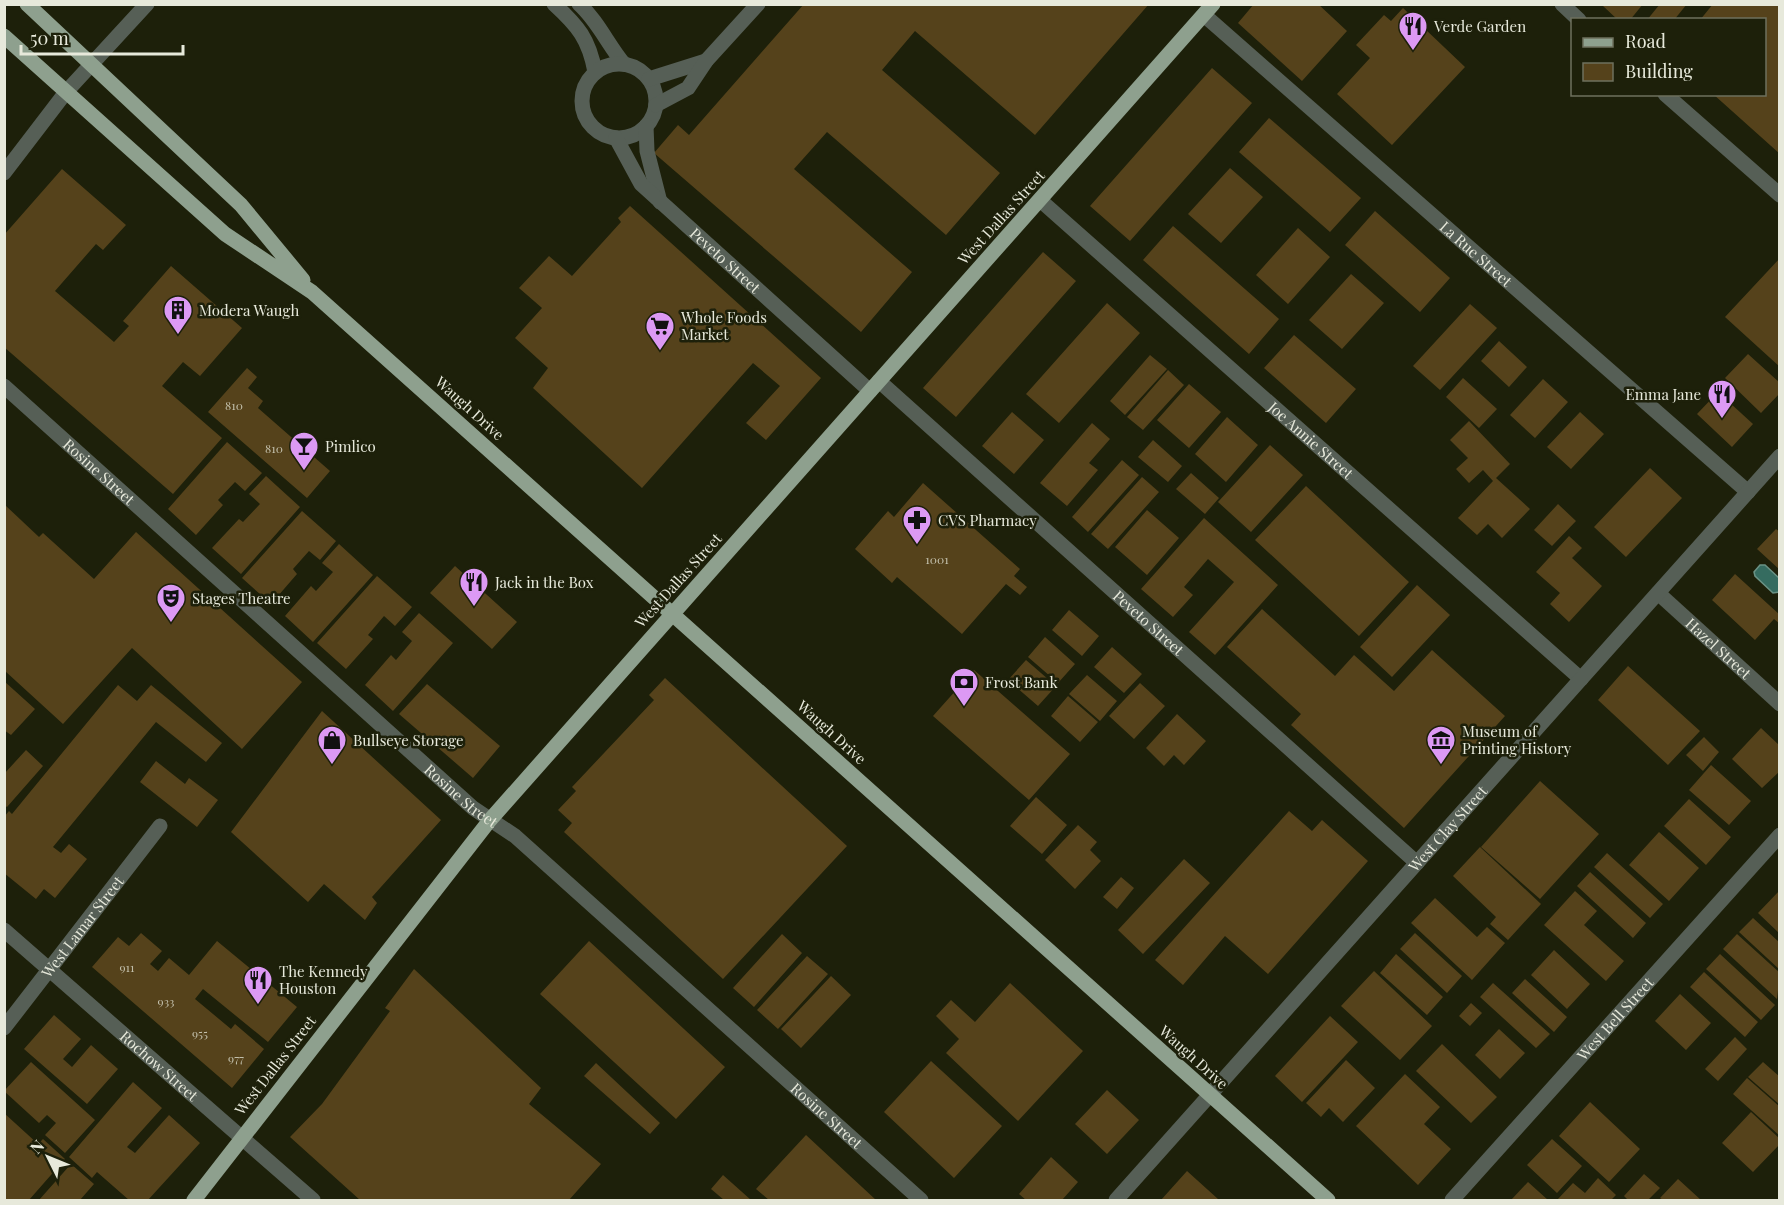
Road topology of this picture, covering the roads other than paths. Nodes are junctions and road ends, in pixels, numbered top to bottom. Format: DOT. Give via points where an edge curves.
graph roads {
  1 [pos="27,4"];
  2 [pos="147,4"];
  3 [pos="554,4"];
  4 [pos="579,4"];
  5 [pos="758,4"];
  6 [pos="1562,4"];
  7 [pos="1209,10"];
  8 [pos="1577,18"];
  9 [pos="4,36"];
  10 [pos="706,61"];
  11 [pos="624,64"];
  12 [pos="91,65"];
  13 [pos="596,72"];
  14 [pos="649,79"];
  15 [pos="66,92"];
  16 [pos="1667,96"];
  17 [pos="656,105"];
  18 [pos="646,126"];
  19 [pos="616,138"];
  20 [pos="4,173"];
  21 [pos="1779,195"];
  22 [pos="1040,200"];
  23 [pos="660,202"];
  24 [pos="312,291"];
  25 [pos="4,386"];
  26 [pos="874,386"];
  27 [pos="1779,456"];
  28 [pos="1748,492"];
  29 [pos="1658,593"];
  30 [pos="673,613"];
  31 [pos="1581,679"];
  32 [pos="1779,704"];
  33 [pos="490,820"];
  34 [pos="160,826"];
  35 [pos="1779,835"];
  36 [pos="1417,863"];
  37 [pos="4,930"];
  38 [pos="49,970"];
  39 [pos="4,1028"];
  40 [pos="1210,1095"];
  41 [pos="242,1136"];
  42 [pos="194,1200"];
  43 [pos="313,1200"];
  44 [pos="921,1200"];
  45 [pos="1116,1200"];
  46 [pos="1328,1200"];
  47 [pos="1452,1200"];
  1 -- 12 [label="main road, Waugh Drive"];
  2 -- 12 [label="street"];
  3 -- 13 [label="street" via="578,26 592,52"];
  4 -- 11 [label="street" via="592,15"];
  5 -- 10 [label="street"];
  6 -- 8 [label="street"];
  7 -- 22 [label="main road, West Dallas Street"];
  7 -- 28 [label="street, La Rue Street"];
  9 -- 15 [label="main road, Waugh Drive"];
  10 -- 14 [label="street"];
  10 -- 17 [label="street" via="688,88"];
  11 -- 13 [label="street"];
  11 -- 14 [label="street"];
  12 -- 15 [label="street"];
  12 -- 24 [label="main road, Waugh Drive" via="241,205"];
  13 -- 19 [label="street" via="584,88 585,117 598,131"];
  14 -- 17 [label="street"];
  15 -- 20 [label="street"];
  15 -- 24 [label="main road, Waugh Drive" via="225,234"];
  16 -- 21 [label="street"];
  17 -- 18 [label="street"];
  18 -- 19 [label="street" via="638,133"];
  18 -- 23 [label="street" via="647,151"];
  19 -- 23 [label="street, Peveto Street" via="641,184"];
  22 -- 26 [label="main road, West Dallas Street"];
  22 -- 31 [label="street, Joe Annie Street"];
  23 -- 26 [label="street, Peveto Street"];
  24 -- 30 [label="main road, Waugh Drive"];
  25 -- 33 [label="street, Rosine Street"];
  26 -- 30 [label="main road, West Dallas Street"];
  26 -- 36 [label="street, Peveto Street"];
  27 -- 28 [label="street, West Clay Street"];
  28 -- 29 [label="street, West Clay Street"];
  29 -- 31 [label="street, West Clay Street"];
  29 -- 32 [label="street, Hazel Street"];
  30 -- 33 [label="main road, West Dallas Street"];
  30 -- 40 [label="main road, Waugh Drive"];
  31 -- 36 [label="street, West Clay Street"];
  33 -- 41 [label="main road, West Dallas Street"];
  33 -- 44 [label="street, Rosine Street" via="514,836"];
  34 -- 38 [label="street, West Lamar Street"];
  35 -- 47 [label="street, West Bell Street"];
  36 -- 40 [label="street, West Clay Street"];
  37 -- 38 [label="street, Rochow Street"];
  38 -- 39 [label="street, West Lamar Street"];
  38 -- 41 [label="street, Rochow Street"];
  40 -- 45 [label="street, West Clay Street"];
  40 -- 46 [label="main road, Waugh Drive"];
  41 -- 42 [label="main road, West Dallas Street"];
  41 -- 43 [label="street, Rochow Street"];
}
